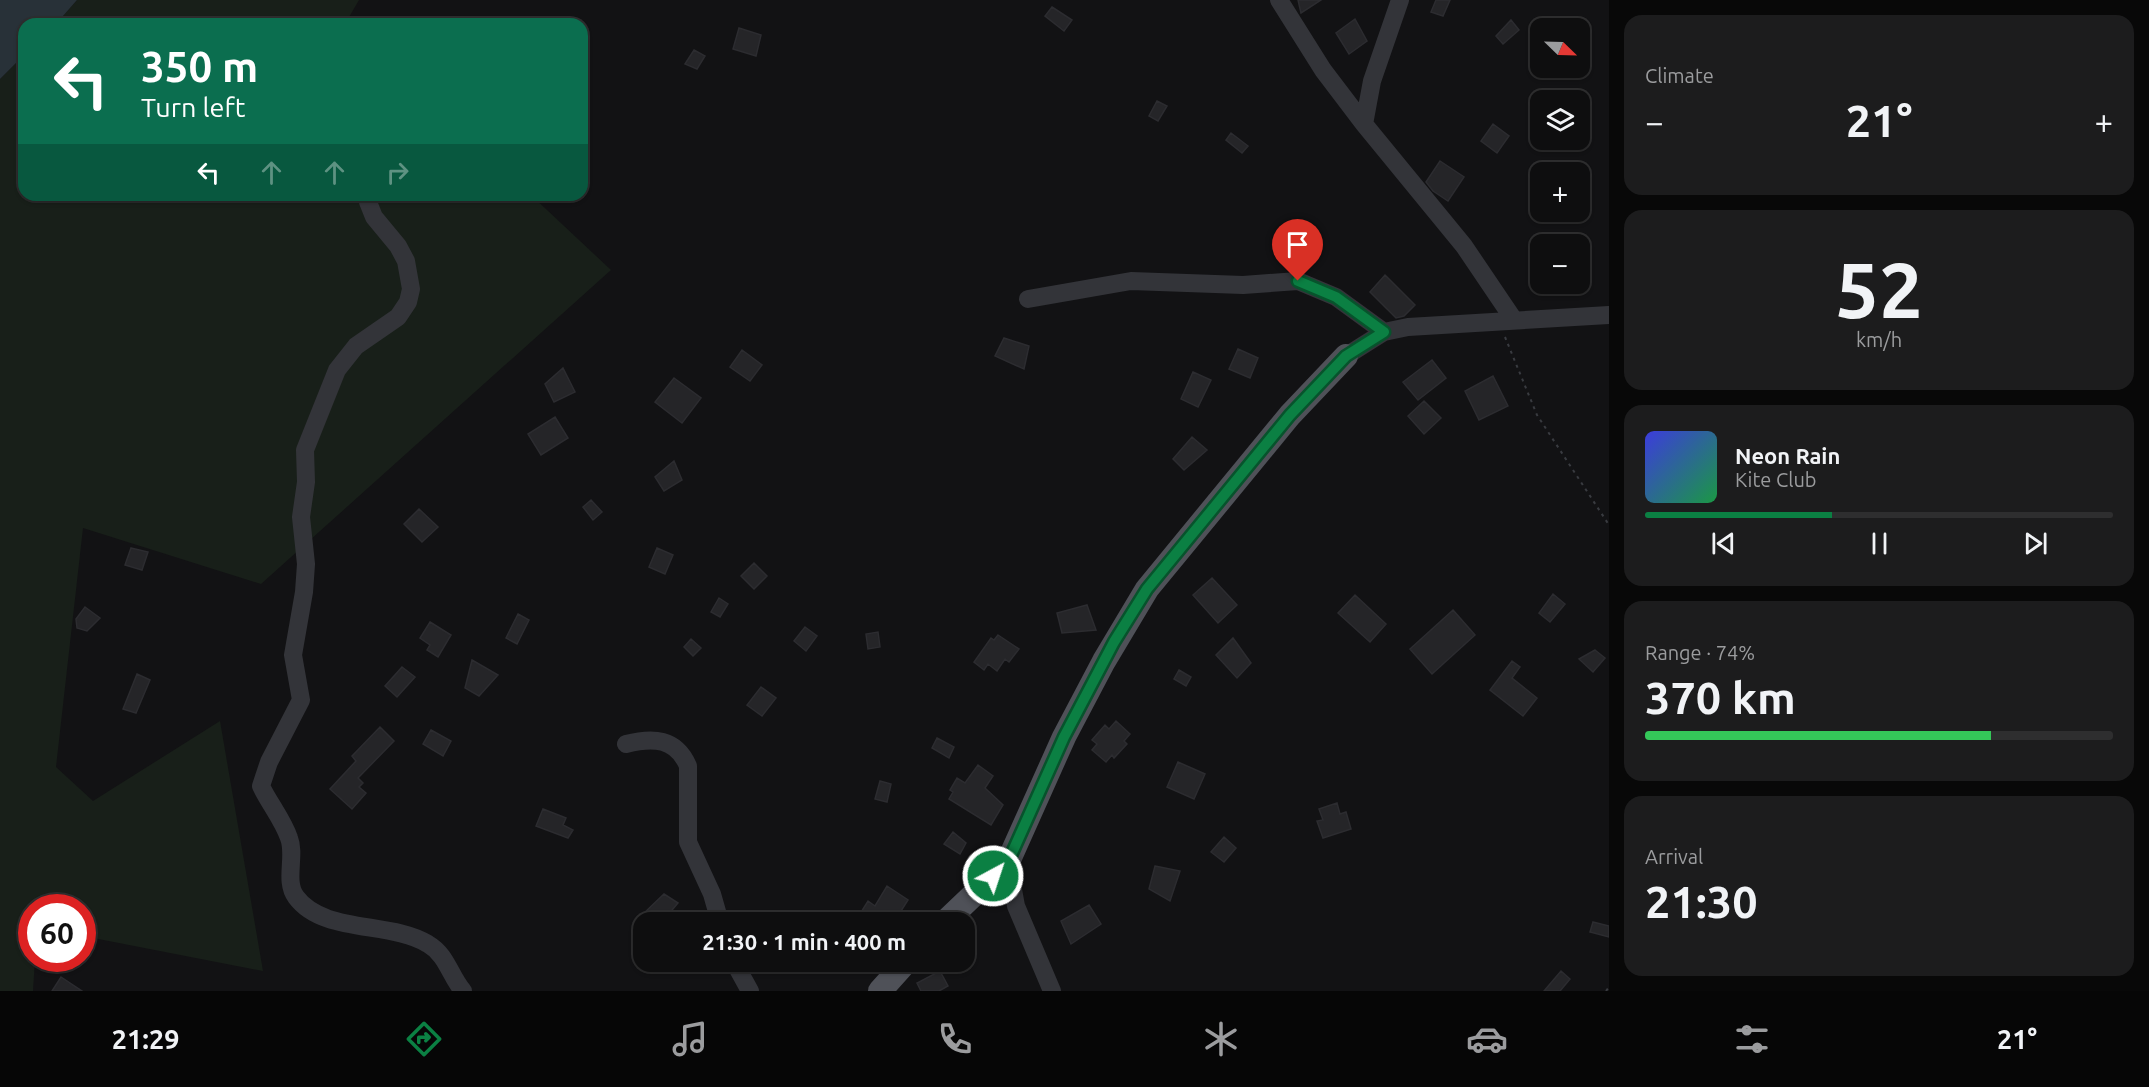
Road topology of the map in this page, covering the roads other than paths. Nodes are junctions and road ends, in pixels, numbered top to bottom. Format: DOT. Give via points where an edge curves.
graph roads {
  1 [pos="1279,0"];
  2 [pos="1400,0"];
  3 [pos="1323,70"];
  4 [pos="1372,81"];
  5 [pos="1364,124"];
  6 [pos="368,201"];
  7 [pos="1028,299"];
  8 [pos="1609,315"];
  9 [pos="1506,320"];
  10 [pos="1384,332"];
  11 [pos="1346,356"];
  12 [pos="626,744"];
  13 [pos="1008,862"];
  14 [pos="717,912"];
  15 [pos="956,912"];
  16 [pos="740,972"];
  17 [pos="897,972"];
  18 [pos="464,991"];
  19 [pos="750,991"];
  20 [pos="880,991"];
  21 [pos="1052,991"];
  1 -- 3 [label="street"];
  2 -- 4 [label="street"];
  3 -- 4 [label="street" via="1341,86 1350,88"];
  3 -- 5 [label="street"];
  4 -- 5 [label="street"];
  5 -- 9 [label="street" via="1464,246"];
  6 -- 18 [label="street" via="374,217 406,261 411,289 398,317 356,346 337,370 305,450 306,482 300,517 306,564 293,655 302,694 261,786 289,838 294,895 318,915 427,943 440,953"];
  7 -- 10 [label="street" via="1131,281 1244,285 1298,281 1336,297"];
  8 -- 9 [label="street"];
  9 -- 10 [label="street"];
  10 -- 11 [label="street"];
  11 -- 13 [label="main road" via="1290,415 1147,589 1064,737"];
  12 -- 14 [label="street" via="659,740 683,754 689,774 688,842"];
  13 -- 15 [label="main road"];
  13 -- 21 [label="street" via="1016,906"];
  16 -- 19 [label="street"];
  17 -- 20 [label="main road"];
}
